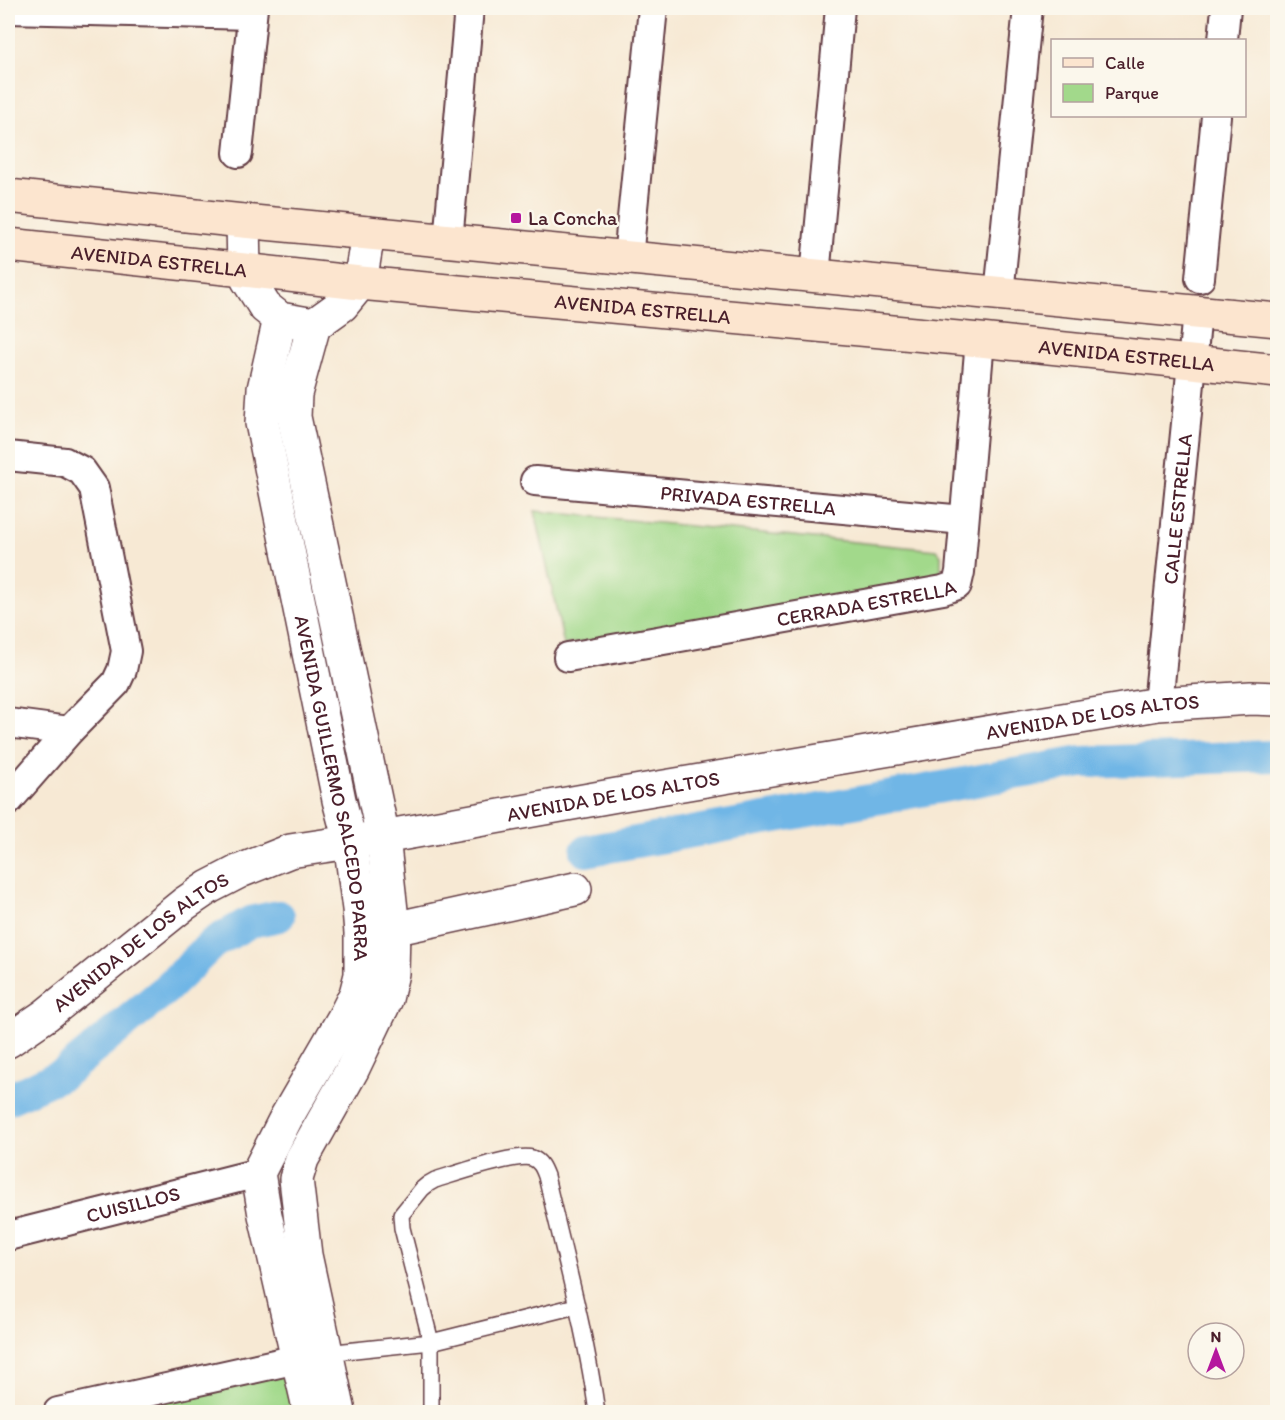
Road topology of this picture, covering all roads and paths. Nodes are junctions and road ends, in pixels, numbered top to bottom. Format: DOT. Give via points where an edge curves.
graph roads {
  1 [pos="469,8"];
  2 [pos="653,8"];
  3 [pos="840,8"];
  4 [pos="1028,8"];
  5 [pos="1226,8"];
  6 [pos="8,9"];
  7 [pos="252,11"];
  8 [pos="1223,39"];
  9 [pos="1216,117"];
  10 [pos="238,153"];
  11 [pos="8,196"];
  12 [pos="243,221"];
  13 [pos="368,233"];
  14 [pos="448,241"];
  15 [pos="8,246"];
  16 [pos="628,258"];
  17 [pos="244,270"];
  18 [pos="815,276"];
  19 [pos="1200,278"];
  20 [pos="360,283"];
  21 [pos="999,294"];
  22 [pos="1197,313"];
  23 [pos="280,319"];
  24 [pos="1278,320"];
  25 [pos="314,325"];
  26 [pos="980,340"];
  27 [pos="1192,362"];
  28 [pos="1278,370"];
  29 [pos="280,392"];
  30 [pos="8,456"];
  31 [pos="535,482"];
  32 [pos="964,520"];
  33 [pos="334,609"];
  34 [pos="301,616"];
  35 [pos="568,657"];
  36 [pos="1278,699"];
  37 [pos="1158,704"];
  38 [pos="8,723"];
  39 [pos="69,731"];
  40 [pos="8,801"];
  41 [pos="383,837"];
  42 [pos="350,841"];
  43 [pos="575,889"];
  44 [pos="377,931"];
  45 [pos="8,1041"];
  46 [pos="258,1173"];
  47 [pos="8,1236"];
  48 [pos="576,1305"];
  49 [pos="431,1342"];
  50 [pos="312,1355"];
  51 [pos="58,1413"];
  52 [pos="310,1413"];
  53 [pos="339,1413"];
  54 [pos="431,1413"];
  55 [pos="597,1413"];
  1 -- 14 [label="street"];
  2 -- 16 [label="street"];
  3 -- 18 [label="street"];
  4 -- 21 [label="street"];
  5 -- 8 [label="street"];
  6 -- 7 [label="street"];
  7 -- 10 [label="street"];
  9 -- 19 [label="street"];
  11 -- 12 [label="main road"];
  12 -- 13 [label="main road"];
  12 -- 17 [label="street"];
  13 -- 14 [label="main road"];
  13 -- 20 [label="street"];
  14 -- 16 [label="main road"];
  15 -- 17 [label="main road, AVENIDA ESTRELLA"];
  16 -- 18 [label="main road"];
  17 -- 20 [label="main road, AVENIDA ESTRELLA"];
  17 -- 23 [label="street" via="265,307"];
  18 -- 21 [label="main road"];
  20 -- 25 [label="street" via="342,305"];
  20 -- 26 [label="main road, AVENIDA ESTRELLA"];
  21 -- 22 [label="main road"];
  22 -- 24 [label="main road"];
  22 -- 27 [label="street, CALLE ESTRELLA"];
  23 -- 25 [label="street"];
  23 -- 29 [label="street, AVENIDA GUILLERMO SALCEDO PARRA"];
  25 -- 29 [label="street, AVENIDA GUILLERMO SALCEDO PARRA"];
  26 -- 27 [label="main road, AVENIDA ESTRELLA"];
  26 -- 32 [label="street, CERRADA ESTRELLA"];
  27 -- 28 [label="main road, AVENIDA ESTRELLA"];
  27 -- 37 [label="street, CALLE ESTRELLA"];
  29 -- 33 [label="street, AVENIDA GUILLERMO SALCEDO PARRA" via="296,424"];
  29 -- 34 [label="street, AVENIDA GUILLERMO SALCEDO PARRA" via="262,423"];
  30 -- 39 [label="street" via="65,462 82,471 94,488 126,651 116,683"];
  31 -- 32 [label="street, PRIVADA ESTRELLA"];
  32 -- 35 [label="street, CERRADA ESTRELLA" via="957,585 943,590"];
  33 -- 34 [label="street"];
  33 -- 41 [label="street, AVENIDA GUILLERMO SALCEDO PARRA"];
  34 -- 42 [label="street, AVENIDA GUILLERMO SALCEDO PARRA"];
  36 -- 37 [label="street, AVENIDA DE LOS ALTOS"];
  37 -- 41 [label="street, AVENIDA DE LOS ALTOS"];
  38 -- 39 [label="street"];
  39 -- 40 [label="street"];
  41 -- 42 [label="street, AVENIDA DE LOS ALTOS"];
  41 -- 44 [label="street, AVENIDA GUILLERMO SALCEDO PARRA"];
  42 -- 44 [label="street, AVENIDA GUILLERMO SALCEDO PARRA"];
  42 -- 45 [label="street, AVENIDA DE LOS ALTOS" via="290,850 209,887"];
  43 -- 44 [label="street"];
  44 -- 46 [label="street, AVENIDA GUILLERMO SALCEDO PARRA" via="356,994"];
  44 -- 50 [label="street, AVENIDA GUILLERMO SALCEDO PARRA" via="392,973 386,999 302,1159 296,1179"];
  46 -- 47 [label="street, CUISILLOS"];
  46 -- 50 [label="street, AVENIDA GUILLERMO SALCEDO PARRA" via="265,1215"];
  48 -- 49 [label="lane"];
  48 -- 49 [label="lane" via="543,1168 533,1158 516,1157 435,1180 422,1189 401,1215"];
  48 -- 55 [label="lane"];
  49 -- 50 [label="lane"];
  49 -- 54 [label="lane"];
  50 -- 51 [label="street"];
  50 -- 52 [label="street, AVENIDA GUILLERMO SALCEDO PARRA"];
  50 -- 53 [label="street, AVENIDA GUILLERMO SALCEDO PARRA"];
}
